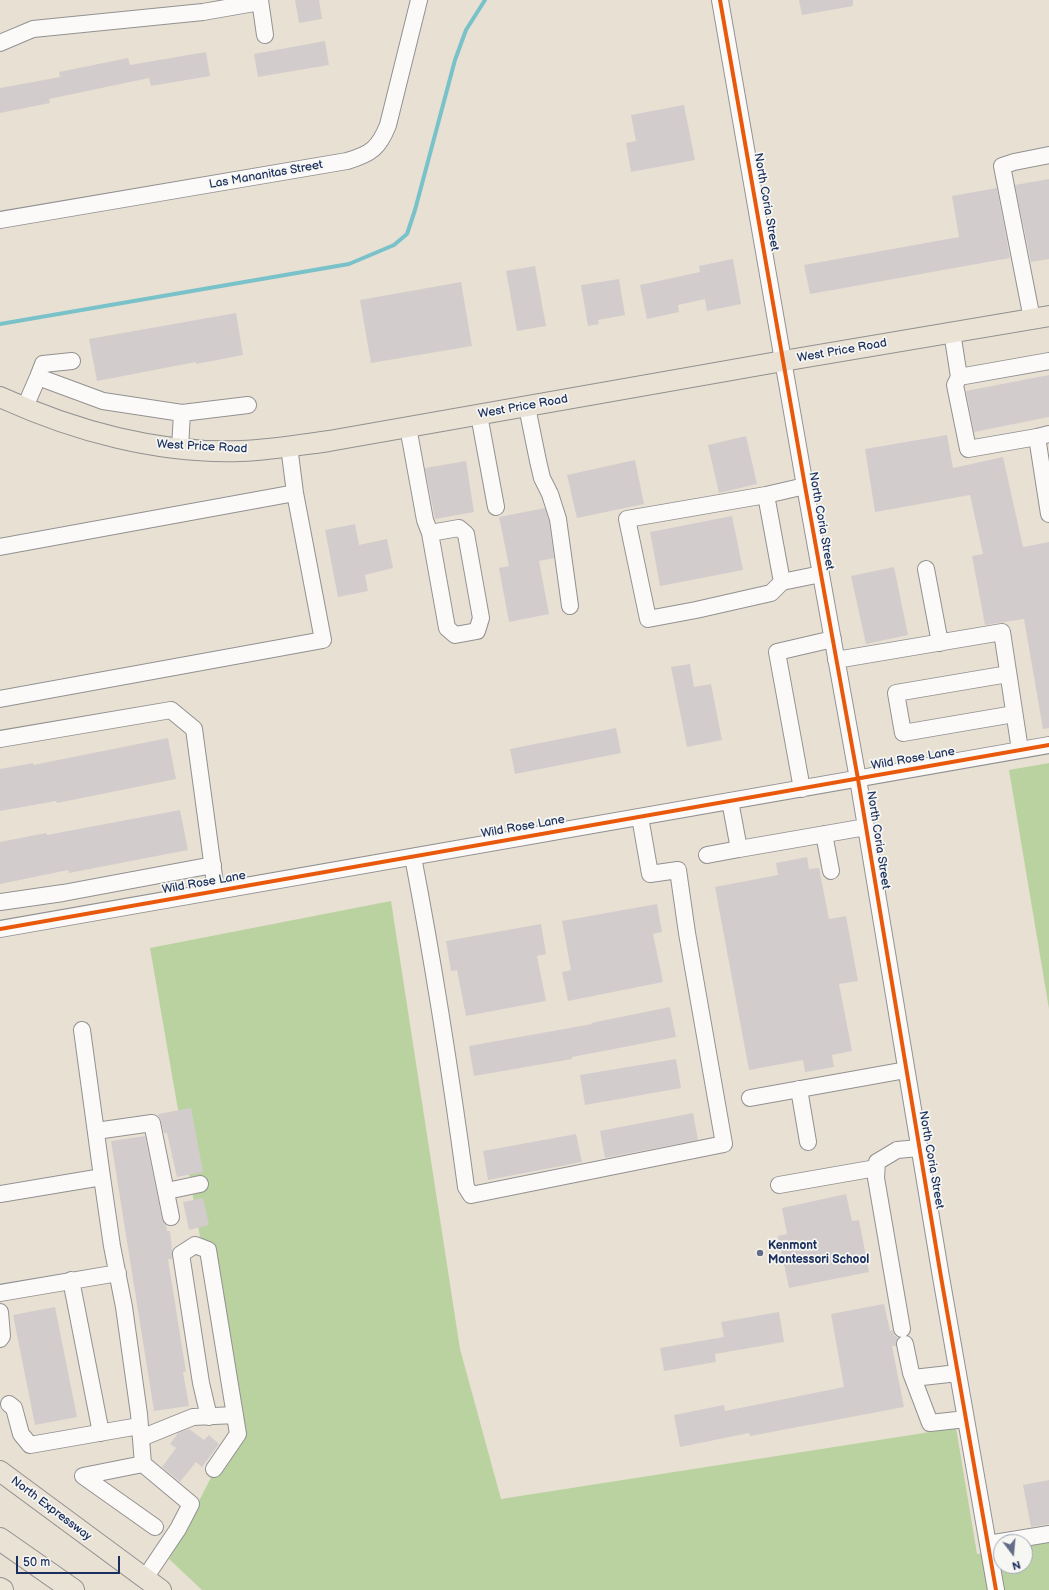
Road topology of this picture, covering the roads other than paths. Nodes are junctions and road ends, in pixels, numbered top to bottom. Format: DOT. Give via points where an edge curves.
graph roads {
  1 [pos="419,0"];
  2 [pos="720,0"];
  3 [pos="260,1"];
  4 [pos="265,35"];
  5 [pos="0,43"];
  6 [pos="1049,155"];
  7 [pos="0,220"];
  8 [pos="1040,317"];
  9 [pos="952,332"];
  10 [pos="72,361"];
  11 [pos="783,361"];
  12 [pos="1049,361"];
  13 [pos="38,377"];
  14 [pos="959,377"];
  15 [pos="0,397"];
  16 [pos="248,405"];
  17 [pos="25,407"];
  18 [pos="527,407"];
  19 [pos="182,413"];
  20 [pos="479,415"];
  21 [pos="408,427"];
  22 [pos="1043,436"];
  23 [pos="289,446"];
  24 [pos="180,448"];
  25 [pos="804,486"];
  26 [pos="295,493"];
  27 [pos="766,495"];
  28 [pos="496,507"];
  29 [pos="1049,514"];
  30 [pos="430,533"];
  31 [pos="0,547"];
  32 [pos="926,569"];
  33 [pos="821,574"];
  34 [pos="782,582"];
  35 [pos="570,606"];
  36 [pos="832,639"];
  37 [pos="940,643"];
  38 [pos="836,660"];
  39 [pos="1008,674"];
  40 [pos="0,699"];
  41 [pos="1014,714"];
  42 [pos="0,739"];
  43 [pos="1049,746"];
  44 [pos="1020,750"];
  45 [pos="858,779"];
  46 [pos="802,789"];
  47 [pos="730,802"];
  48 [pos="640,817"];
  49 [pos="866,827"];
  50 [pos="824,834"];
  51 [pos="739,849"];
  52 [pos="707,855"];
  53 [pos="413,857"];
  54 [pos="213,865"];
  55 [pos="831,871"];
  56 [pos="216,891"];
  57 [pos="63,893"];
  58 [pos="0,902"];
  59 [pos="68,917"];
  60 [pos="0,929"];
  61 [pos="82,1030"];
  62 [pos="906,1070"];
  63 [pos="799,1089"];
  64 [pos="750,1098"];
  65 [pos="96,1131"];
  66 [pos="808,1142"];
  67 [pos="919,1148"];
  68 [pos="876,1168"];
  69 [pos="102,1177"];
  70 [pos="200,1184"];
  71 [pos="779,1185"];
  72 [pos="167,1191"];
  73 [pos="0,1194"];
  74 [pos="171,1217"];
  75 [pos="118,1273"];
  76 [pos="72,1280"];
  77 [pos="0,1293"];
  78 [pos="0,1312"];
  79 [pos="0,1339"];
  80 [pos="958,1373"];
  81 [pos="913,1378"];
  82 [pos="8,1404"];
  83 [pos="235,1415"];
  84 [pos="209,1417"];
  85 [pos="966,1419"];
  86 [pos="140,1432"];
  87 [pos="101,1433"];
  88 [pos="143,1464"];
  89 [pos="214,1469"];
  90 [pos="0,1471"];
  91 [pos="155,1527"];
  92 [pos="1049,1534"];
  93 [pos="0,1539"];
  94 [pos="988,1544"];
  95 [pos="153,1584"];
  96 [pos="73,1590"];
  97 [pos="996,1590"];
  1 -- 7 [label="street, Las Mananitas Street" via="388,125 374,150 362,157"];
  2 -- 11 [label="street, North Coria Street"];
  3 -- 4 [label="street"];
  3 -- 5 [label="street" via="203,12 33,29"];
  6 -- 8 [label="street" via="1002,166"];
  8 -- 9 [label="main road, West Price Road"];
  9 -- 11 [label="main road, West Price Road"];
  9 -- 14 [label="street"];
  10 -- 13 [label="street" via="43,364"];
  11 -- 18 [label="main road, West Price Road"];
  11 -- 25 [label="street, North Coria Street"];
  12 -- 14 [label="street"];
  13 -- 17 [label="street"];
  13 -- 19 [label="street" via="103,401"];
  14 -- 22 [label="street" via="955,384 968,449"];
  15 -- 17 [label="main road, West Price Road"];
  16 -- 19 [label="street"];
  17 -- 24 [label="main road, West Price Road" via="116,438"];
  18 -- 20 [label="main road, West Price Road"];
  18 -- 35 [label="street" via="542,478 558,519"];
  19 -- 24 [label="street"];
  20 -- 21 [label="main road, West Price Road"];
  20 -- 28 [label="street"];
  21 -- 23 [label="main road, West Price Road"];
  21 -- 30 [label="street" via="425,520"];
  22 -- 29 [label="street"];
  23 -- 24 [label="main road, West Price Road" via="241,451"];
  23 -- 26 [label="street"];
  25 -- 27 [label="street"];
  25 -- 33 [label="street, North Coria Street"];
  26 -- 31 [label="street"];
  26 -- 40 [label="street" via="323,640"];
  27 -- 34 [label="street"];
  27 -- 34 [label="street" via="627,519 648,619 771,593"];
  30 -- 30 [label="street" via="459,528 466,534 481,618 476,631 455,635 447,628"];
  32 -- 37 [label="street"];
  33 -- 34 [label="street"];
  33 -- 36 [label="street, North Coria Street"];
  36 -- 38 [label="street, North Coria Street"];
  36 -- 46 [label="street" via="777,652"];
  37 -- 38 [label="street"];
  37 -- 39 [label="street" via="1002,632"];
  38 -- 45 [label="street, North Coria Street"];
  39 -- 41 [label="street"];
  39 -- 41 [label="street" via="896,694 903,733"];
  41 -- 44 [label="street"];
  42 -- 54 [label="street" via="171,710 194,729"];
  43 -- 44 [label="street, Wild Rose Lane"];
  44 -- 45 [label="street, Wild Rose Lane"];
  45 -- 46 [label="street, Wild Rose Lane"];
  45 -- 49 [label="street, North Coria Street"];
  46 -- 47 [label="street, Wild Rose Lane"];
  47 -- 48 [label="street, Wild Rose Lane"];
  47 -- 51 [label="street"];
  48 -- 53 [label="street, Wild Rose Lane"];
  48 -- 53 [label="street" via="650,874 678,870 724,1144 471,1195 466,1187 448,1060"];
  49 -- 50 [label="street"];
  49 -- 62 [label="street, North Coria Street"];
  50 -- 51 [label="street"];
  50 -- 55 [label="street"];
  51 -- 52 [label="street"];
  53 -- 56 [label="street, Wild Rose Lane"];
  54 -- 56 [label="street"];
  54 -- 57 [label="street"];
  56 -- 59 [label="street, Wild Rose Lane"];
  57 -- 58 [label="street"];
  57 -- 59 [label="street"];
  59 -- 60 [label="street, Wild Rose Lane"];
  61 -- 65 [label="street"];
  62 -- 63 [label="street"];
  62 -- 67 [label="street, North Coria Street"];
  63 -- 64 [label="street"];
  63 -- 66 [label="street"];
  65 -- 69 [label="street"];
  65 -- 72 [label="street" via="152,1123"];
  67 -- 68 [label="street" via="897,1150 877,1162"];
  67 -- 80 [label="street, North Coria Street"];
  68 -- 71 [label="street"];
  68 -- 81 [label="street" via="903,1336"];
  69 -- 73 [label="street"];
  69 -- 75 [label="street"];
  70 -- 72 [label="street"];
  72 -- 74 [label="street"];
  75 -- 76 [label="street"];
  75 -- 86 [label="street"];
  76 -- 77 [label="street"];
  76 -- 87 [label="street"];
  78 -- 79 [label="street"];
  80 -- 81 [label="street"];
  80 -- 85 [label="street, North Coria Street"];
  81 -- 85 [label="street" via="930,1423"];
  82 -- 87 [label="street" via="14,1408 21,1434 30,1445"];
  83 -- 84 [label="street"];
  83 -- 84 [label="street" via="208,1250 195,1244 181,1254 201,1383"];
  83 -- 89 [label="street" via="238,1434"];
  84 -- 86 [label="street" via="193,1417"];
  85 -- 94 [label="street, North Coria Street"];
  86 -- 87 [label="street"];
  86 -- 88 [label="street"];
  88 -- 91 [label="street" via="83,1476"];
  88 -- 95 [label="street" via="191,1504"];
  90 -- 95 [label="main road, North Expressway"];
  92 -- 94 [label="street"];
  93 -- 96 [label="highway"];
  94 -- 97 [label="street, North Coria Street"];
}
